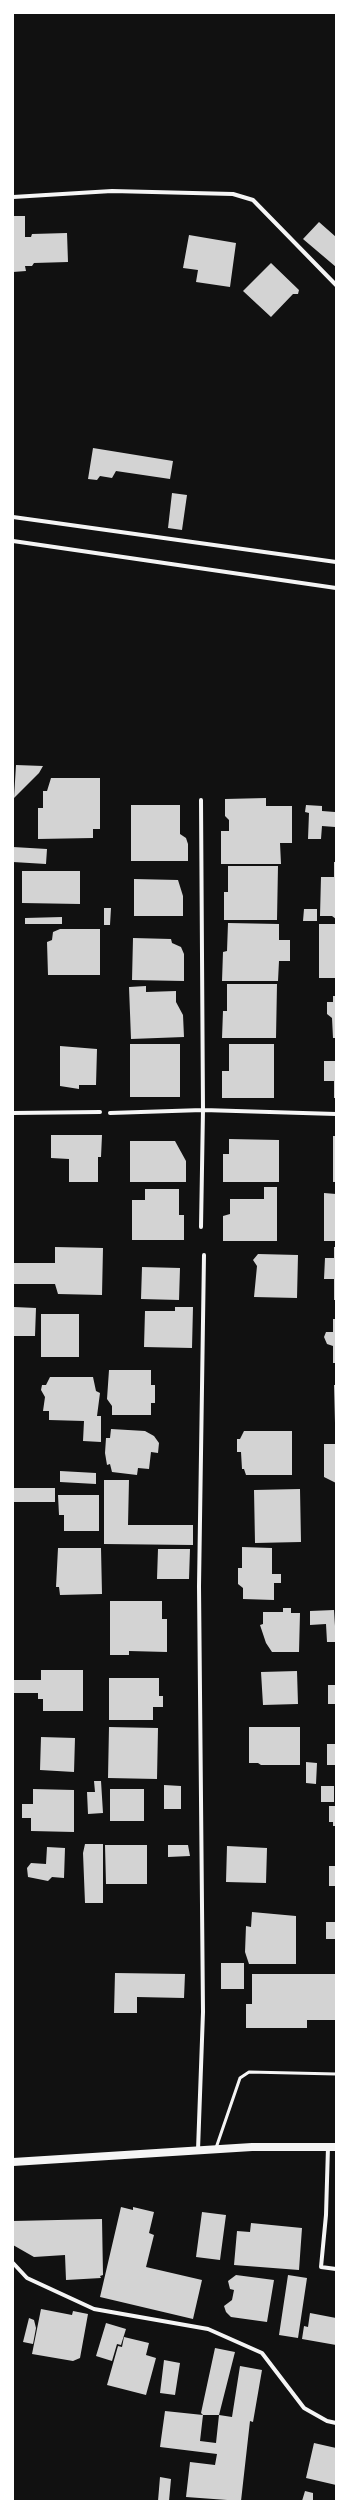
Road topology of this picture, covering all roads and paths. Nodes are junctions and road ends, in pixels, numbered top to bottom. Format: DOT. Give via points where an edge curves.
graph roads {
  1 [pos="13,197"];
  2 [pos="336,285"];
  3 [pos="13,517"];
  4 [pos="13,540"];
  5 [pos="336,562"];
  6 [pos="336,588"];
  7 [pos="201,800"];
  8 [pos="203,1110"];
  9 [pos="100,1112"];
  10 [pos="110,1112"];
  11 [pos="13,1113"];
  12 [pos="336,1114"];
  13 [pos="201,1227"];
  14 [pos="204,1255"];
  15 [pos="336,2074"];
  16 [pos="332,2147"];
  17 [pos="215,2150"];
  18 [pos="198,2151"];
  19 [pos="13,2162"];
  20 [pos="13,2263"];
  21 [pos="336,2269"];
  22 [pos="336,2423"];
  1 -- 2 [label="street" via="112,191 233,194 253,200"];
  3 -- 5 [label="street"];
  4 -- 6 [label="street"];
  7 -- 8 [label="street"];
  8 -- 10 [label="street"];
  8 -- 12 [label="street"];
  8 -- 13 [label="street"];
  9 -- 11 [label="street"];
  14 -- 18 [label="street" via="199,1578 204,2012"];
  15 -- 17 [label="lane" via="249,2072 240,2078"];
  16 -- 17 [label="main road"];
  16 -- 21 [label="street" via="321,2267"];
  17 -- 18 [label="main road"];
  18 -- 19 [label="main road"];
  20 -- 22 [label="street" via="27,2278 94,2309 208,2329 262,2352 304,2408 327,2421"];
}
